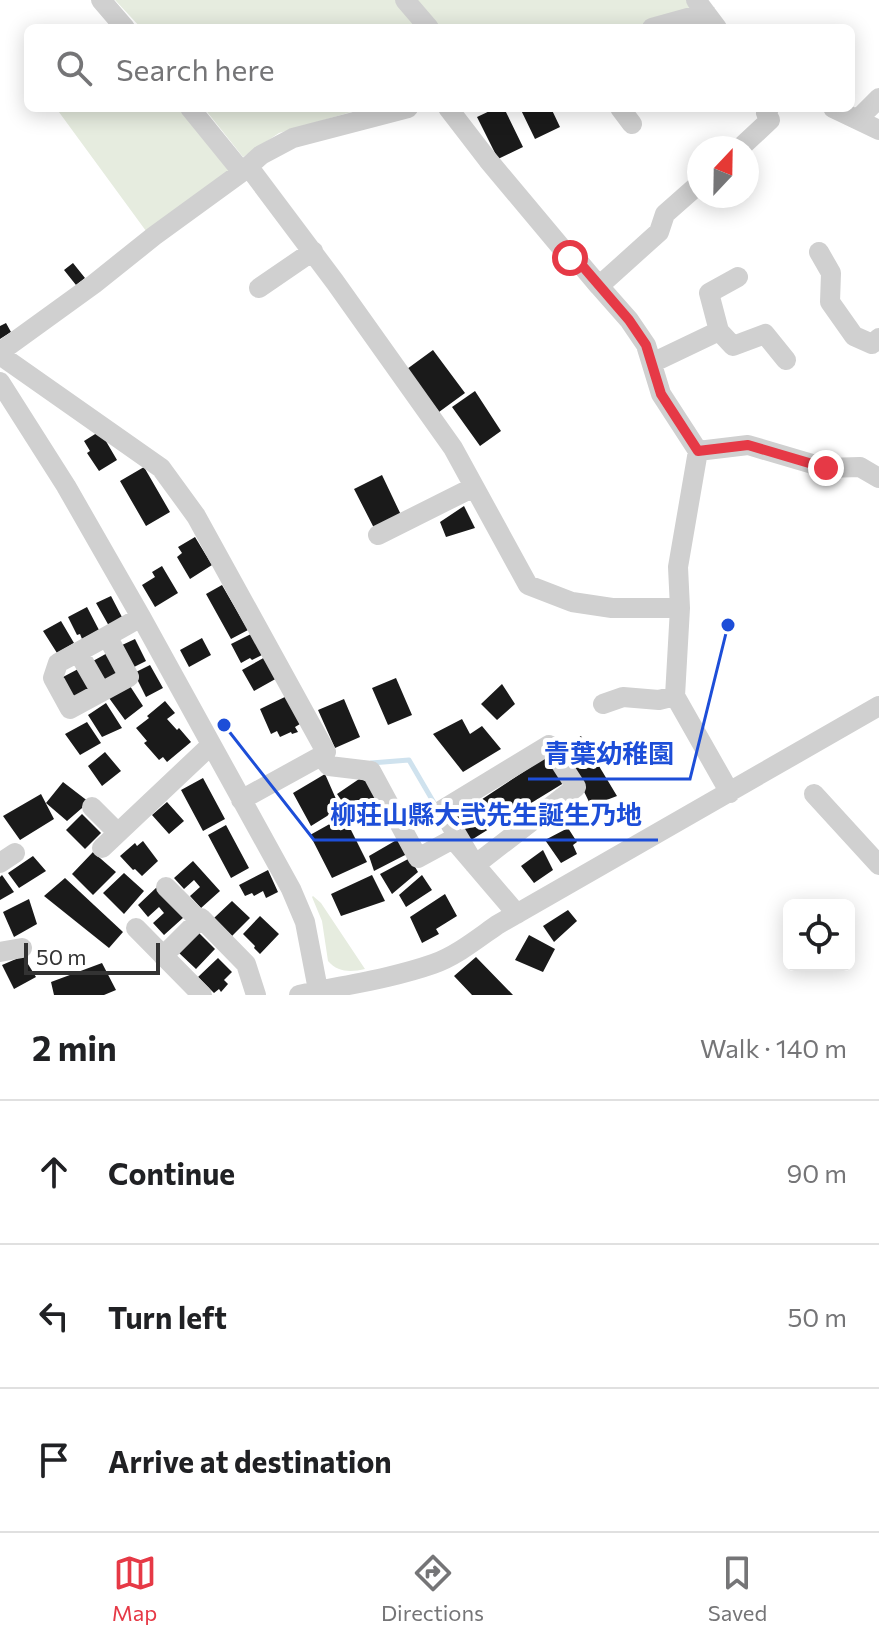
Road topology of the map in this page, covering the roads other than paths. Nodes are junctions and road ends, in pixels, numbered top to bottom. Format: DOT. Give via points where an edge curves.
graph roads {
  1 [pos="101,0"];
  2 [pos="405,0"];
  3 [pos="706,14"];
  4 [pos="122,24"];
  5 [pos="426,24"];
  6 [pos="667,24"];
  7 [pos="879,98"];
  8 [pos="194,112"];
  9 [pos="393,112"];
  10 [pos="451,112"];
  11 [pos="767,112"];
  12 [pos="842,112"];
  13 [pos="858,119"];
  14 [pos="879,130"];
  15 [pos="753,136"];
  16 [pos="245,169"];
  17 [pos="687,195"];
  18 [pos="313,251"];
  19 [pos="819,252"];
  20 [pos="738,277"];
  21 [pos="599,286"];
  22 [pos="259,288"];
  23 [pos="719,331"];
  24 [pos="879,338"];
  25 [pos="0,353"];
  26 [pos="786,360"];
  27 [pos="652,363"];
  28 [pos="0,382"];
  29 [pos="698,451"];
  30 [pos="879,478"];
  31 [pos="474,487"];
  32 [pos="378,535"];
  33 [pos="680,608"];
  34 [pos="141,617"];
  35 [pos="107,636"];
  36 [pos="78,652"];
  37 [pos="101,692"];
  38 [pos="675,696"];
  39 [pos="603,704"];
  40 [pos="879,706"];
  41 [pos="211,745"];
  42 [pos="321,756"];
  43 [pos="730,793"];
  44 [pos="814,794"];
  45 [pos="241,800"];
  46 [pos="92,807"];
  47 [pos="118,833"];
  48 [pos="102,848"];
  49 [pos="878,863"];
  50 [pos="475,865"];
  51 [pos="166,887"];
  52 [pos="517,914"];
  53 [pos="199,920"];
  54 [pos="136,928"];
  55 [pos="22,948"];
  56 [pos="0,952"];
  57 [pos="163,956"];
  58 [pos="312,994"];
  59 [pos="202,995"];
  60 [pos="256,995"];
  1 -- 4 [label="street"];
  2 -- 5 [label="street"];
  3 -- 6 [label="street"];
  7 -- 13 [label="street"];
  8 -- 16 [label="street"];
  9 -- 16 [label="street" via="293,138"];
  10 -- 21 [label="street"];
  11 -- 15 [label="street" via="770,120"];
  12 -- 13 [label="street"];
  13 -- 14 [label="street"];
  16 -- 18 [label="street"];
  16 -- 25 [label="street"];
  17 -- 21 [label="street" via="665,214 659,232"];
  18 -- 22 [label="street"];
  18 -- 31 [label="street" via="453,448"];
  19 -- 24 [label="street" via="831,273 830,302 854,336 872,344"];
  20 -- 23 [label="street" via="709,293"];
  21 -- 27 [label="street" via="629,320"];
  23 -- 26 [label="street" via="733,346 765,334"];
  23 -- 27 [label="street"];
  25 -- 42 [label="street" via="161,468 196,516 326,752"];
  27 -- 29 [label="street" via="661,394"];
  28 -- 34 [label="street"];
  29 -- 30 [label="street" via="748,445 826,468 860,467"];
  29 -- 33 [label="street" via="678,567"];
  31 -- 32 [label="street"];
  31 -- 33 [label="street" via="528,585 572,602"];
  33 -- 38 [label="street"];
  34 -- 35 [label="street"];
  34 -- 41 [label="street"];
  35 -- 36 [label="street"];
  35 -- 37 [label="street" via="129,677"];
  36 -- 37 [label="street"];
  36 -- 37 [label="street" via="58,663 53,678 64,699 70,709"];
  38 -- 39 [label="street" via="623,697"];
  38 -- 43 [label="street"];
  40 -- 43 [label="street"];
  41 -- 45 [label="street"];
  41 -- 47 [label="street"];
  42 -- 45 [label="street"];
  42 -- 50 [label="street" via="329,766 371,771 418,858 453,839"];
  43 -- 52 [label="street"];
  44 -- 49 [label="street"];
  45 -- 58 [label="street" via="300,908"];
  46 -- 47 [label="street"];
  47 -- 48 [label="street"];
  50 -- 50 [label="street" via="442,810 549,745 576,787"];
  50 -- 52 [label="street"];
  51 -- 53 [label="street"];
  52 -- 58 [label="street" via="435,963"];
  53 -- 57 [label="street"];
  53 -- 60 [label="street" via="246,964"];
  54 -- 57 [label="street"];
  55 -- 56 [label="street"];
  57 -- 59 [label="street"];
}
